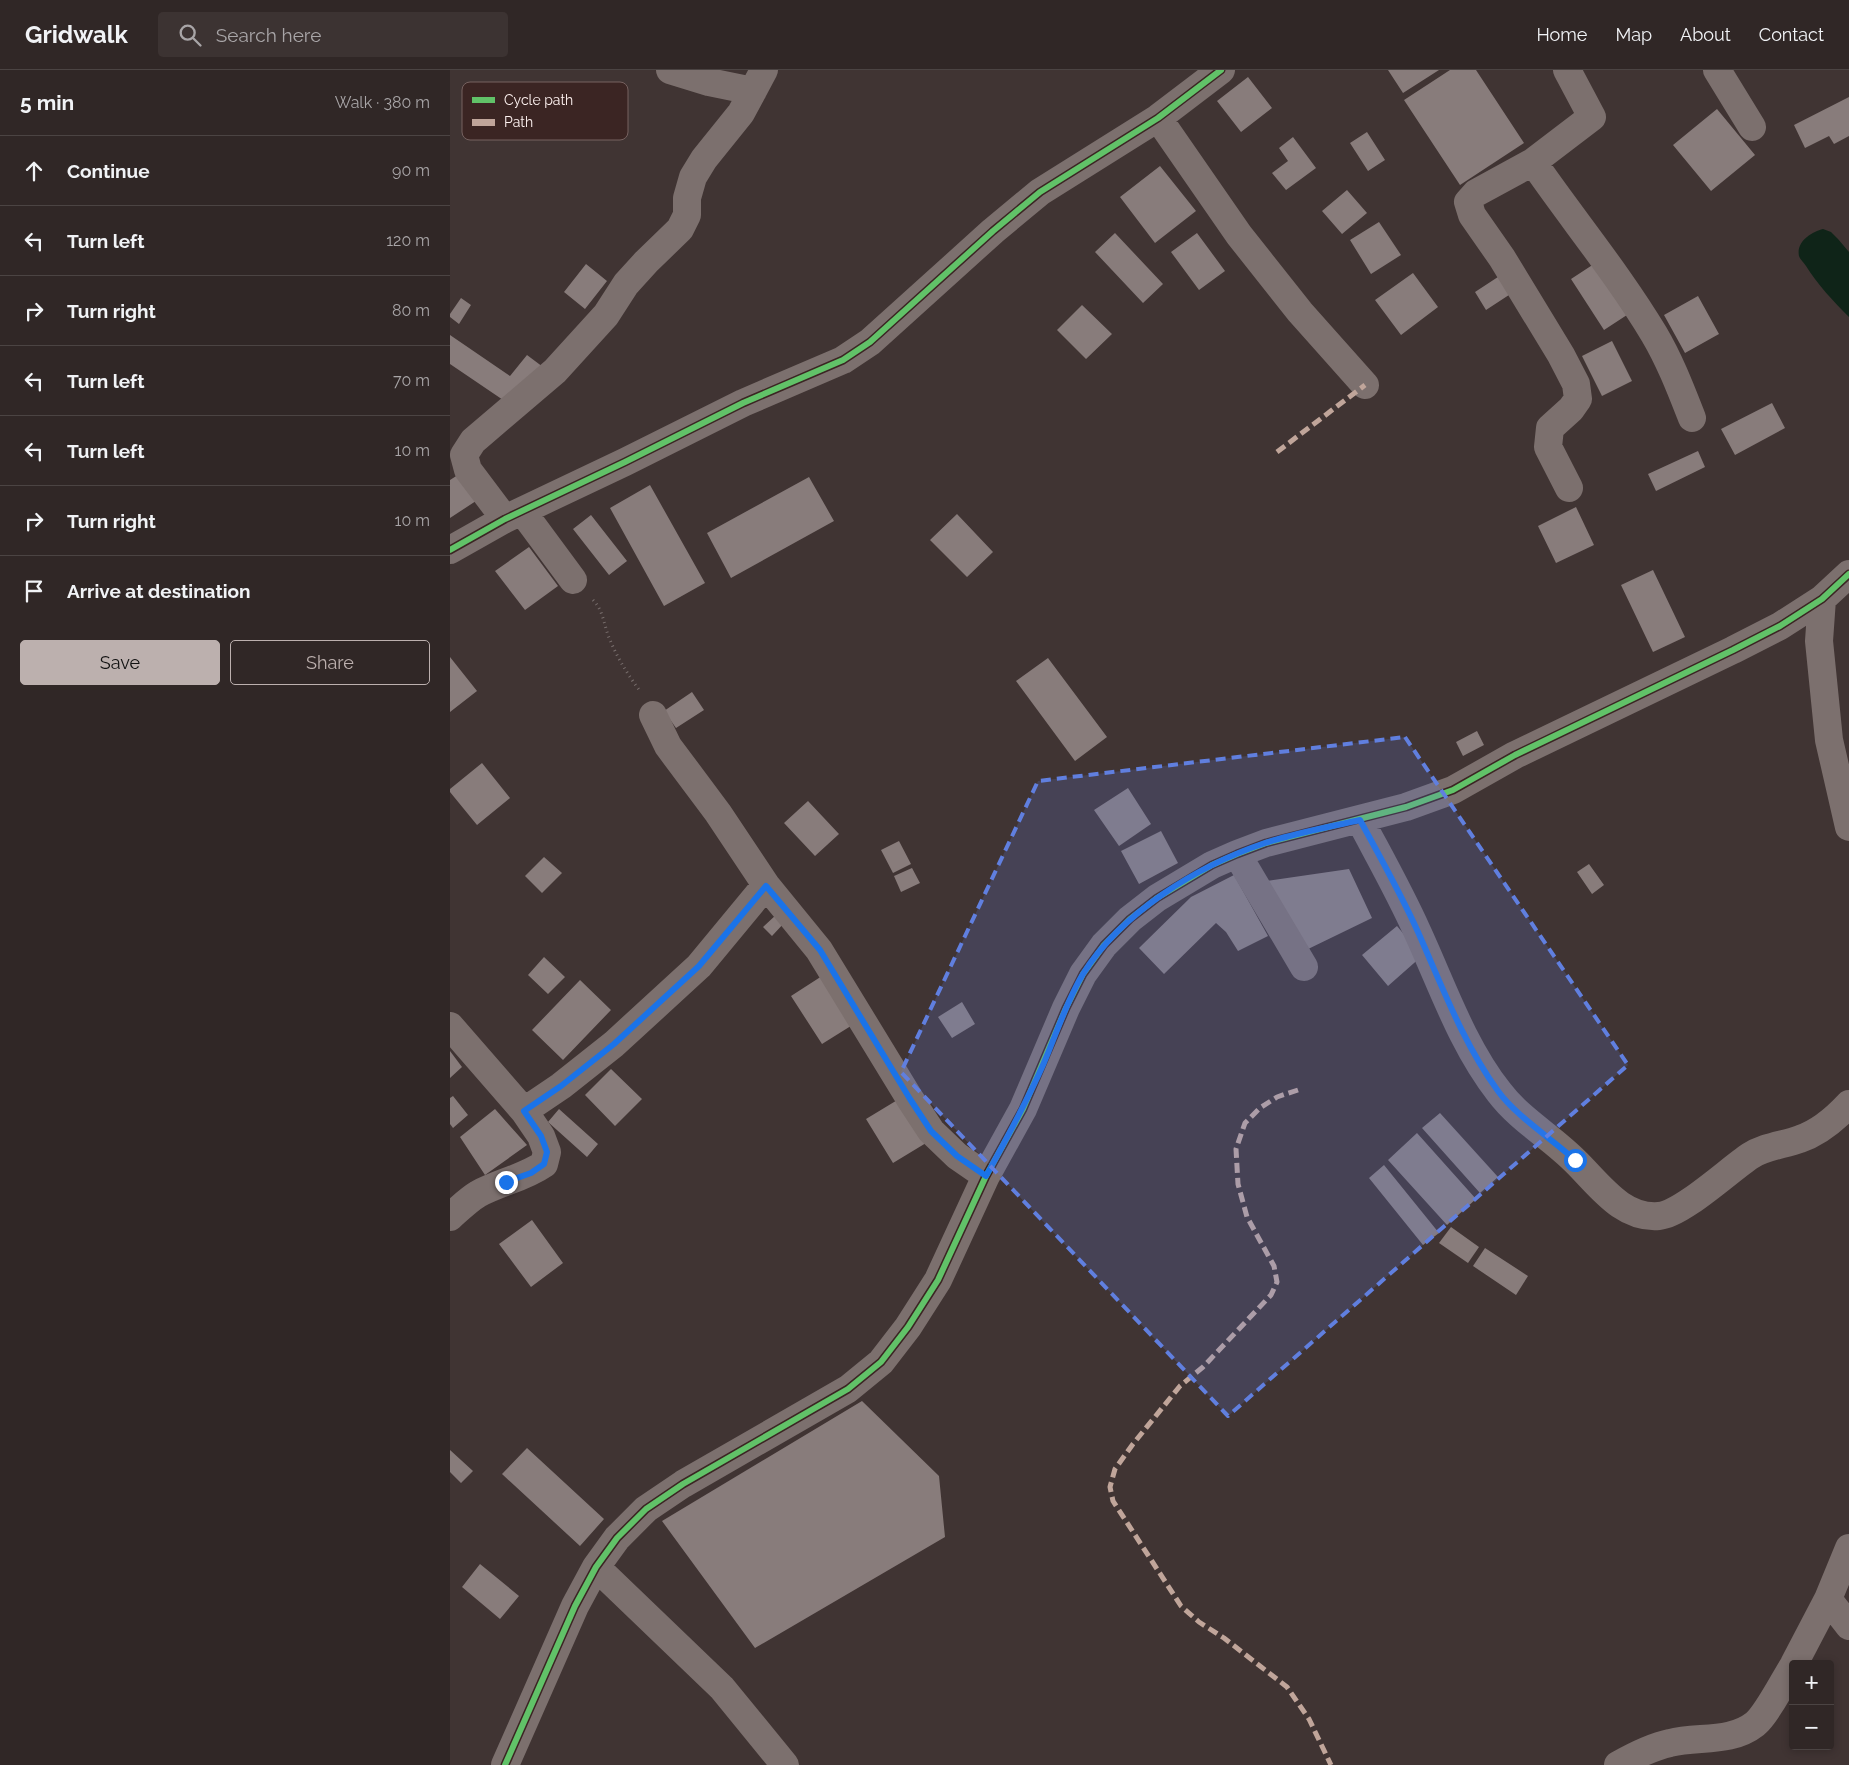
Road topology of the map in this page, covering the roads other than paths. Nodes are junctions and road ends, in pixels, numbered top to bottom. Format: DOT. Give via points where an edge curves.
graph roads {
  1 [pos="670,70"];
  2 [pos="1221,70"];
  3 [pos="1567,70"];
  4 [pos="1717,70"];
  5 [pos="759,81"];
  6 [pos="1158,118"];
  7 [pos="1752,127"];
  8 [pos="1533,162"];
  9 [pos="1365,386"];
  10 [pos="1692,418"];
  11 [pos="1569,488"];
  12 [pos="513,515"];
  13 [pos="450,550"];
  14 [pos="1849,574"];
  15 [pos="573,580"];
  16 [pos="1822,600"];
  17 [pos="654,715"];
  18 [pos="1360,820"];
  19 [pos="1849,827"];
  20 [pos="1237,854"];
  21 [pos="766,886"];
  22 [pos="1304,967"];
  23 [pos="450,1026"];
  24 [pos="1849,1104"];
  25 [pos="524,1111"];
  26 [pos="986,1176"];
  27 [pos="450,1217"];
  28 [pos="1849,1548"];
  29 [pos="596,1567"];
  30 [pos="1828,1599"];
  31 [pos="1849,1626"];
  32 [pos="1796,1660"];
  33 [pos="1789,1672"];
  34 [pos="505,1765"];
  35 [pos="785,1765"];
  36 [pos="1618,1765"];
  1 -- 5 [label="street" via="708,82"];
  2 -- 6 [label="street"];
  3 -- 8 [label="street" via="1592,117"];
  4 -- 7 [label="street"];
  5 -- 12 [label="street" via="741,113 693,177 680,229 626,284 584,341 555,371 473,441 464,455 468,470"];
  6 -- 9 [label="street" via="1239,235"];
  6 -- 12 [label="street" via="1040,192 870,342 843,360 743,403"];
  8 -- 10 [label="street" via="1651,329"];
  8 -- 11 [label="street" via="1476,193 1468,202 1472,215 1533,308 1576,384 1578,399 1550,428 1548,447"];
  12 -- 13 [label="street"];
  12 -- 15 [label="street"];
  14 -- 16 [label="street"];
  16 -- 18 [label="street" via="1734,650 1523,752 1453,790"];
  16 -- 19 [label="street" via="1820,641 1829,740"];
  17 -- 21 [label="street" via="668,746 718,813"];
  18 -- 20 [label="street" via="1266,843"];
  18 -- 24 [label="street" via="1417,929 1463,1032 1499,1093 1625,1209 1643,1216 1662,1216 1686,1204 1752,1155 1801,1139 1821,1128"];
  20 -- 22 [label="street"];
  20 -- 26 [label="street" via="1157,898 1104,945 1083,974 1023,1109"];
  21 -- 25 [label="street" via="699,966 614,1044"];
  21 -- 26 [label="street" via="820,950 931,1131 957,1156"];
  23 -- 25 [label="street"];
  25 -- 27 [label="street" via="541,1136 547,1152 544,1164 531,1173 477,1195"];
  26 -- 29 [label="street" via="938,1280 881,1362 848,1389 683,1484 646,1509 617,1538"];
  28 -- 30 [label="street"];
  29 -- 34 [label="street" via="575,1606"];
  29 -- 35 [label="street" via="722,1688"];
  30 -- 31 [label="street"];
  30 -- 32 [label="street"];
  33 -- 36 [label="street" via="1756,1723 1732,1736 1671,1742 1638,1753"];
}
